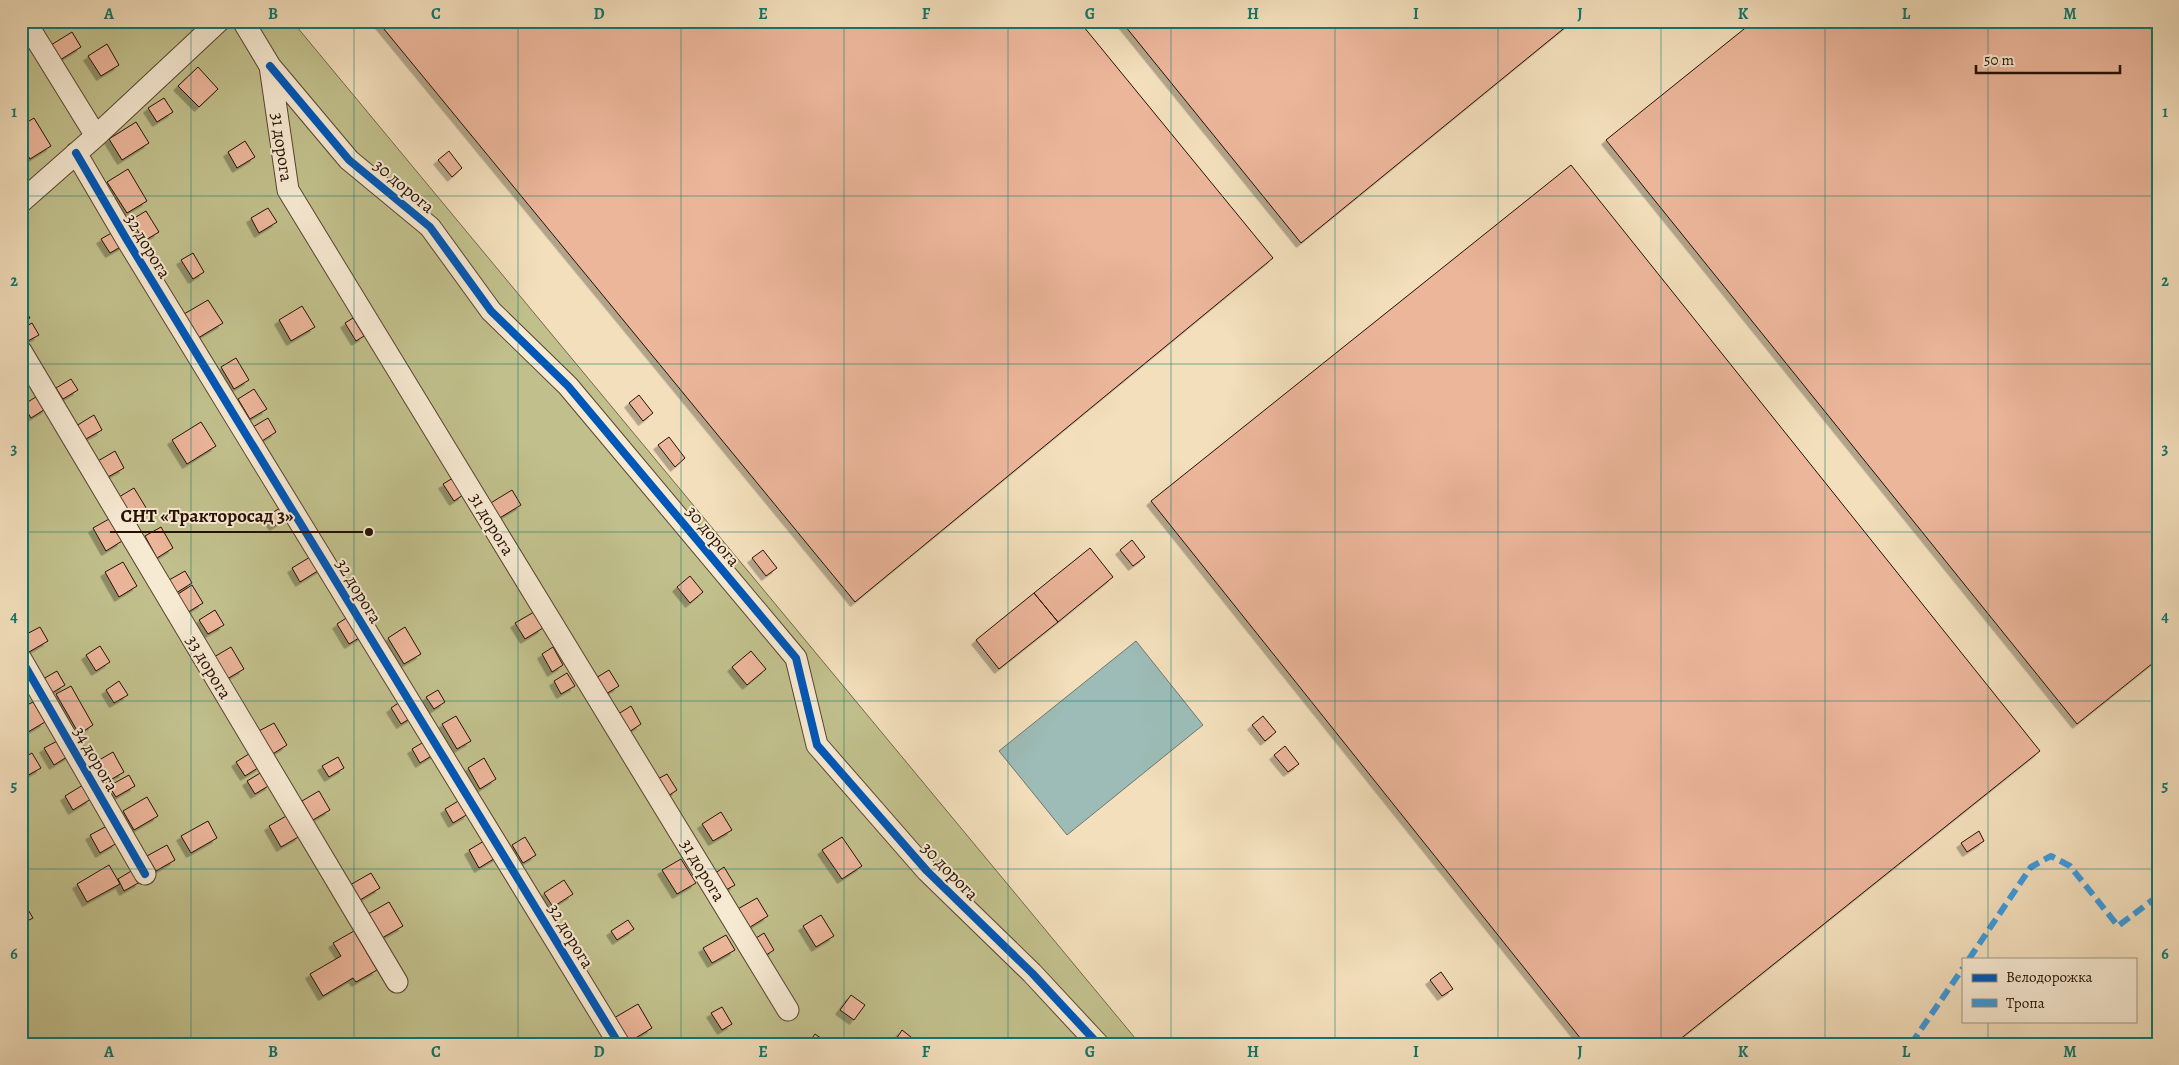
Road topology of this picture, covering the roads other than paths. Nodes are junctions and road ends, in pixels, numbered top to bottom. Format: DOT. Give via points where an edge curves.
graph roads {
  1 [pos="25,21"];
  2 [pos="243,21"];
  3 [pos="207,26"];
  4 [pos="270,66"];
  5 [pos="96,136"];
  6 [pos="76,153"];
  7 [pos="21,202"];
  8 [pos="21,351"];
  9 [pos="21,659"];
  10 [pos="145,874"];
  11 [pos="397,982"];
  12 [pos="788,1010"];
  13 [pos="619,1044"];
  14 [pos="1098,1044"];
  1 -- 5 [label="street"];
  2 -- 4 [label="street, 31 дорога"];
  3 -- 5 [label="street"];
  4 -- 12 [label="street, 31 дорога" via="288,190"];
  4 -- 14 [label="street, 30 дорога" via="349,160 430,227 491,311 568,386 796,658 817,745 927,871 1032,973"];
  5 -- 6 [label="street"];
  6 -- 7 [label="street"];
  6 -- 13 [label="street, 32 дорога"];
  8 -- 11 [label="street, 33 дорога"];
  9 -- 10 [label="street, 34 дорога"];
}
